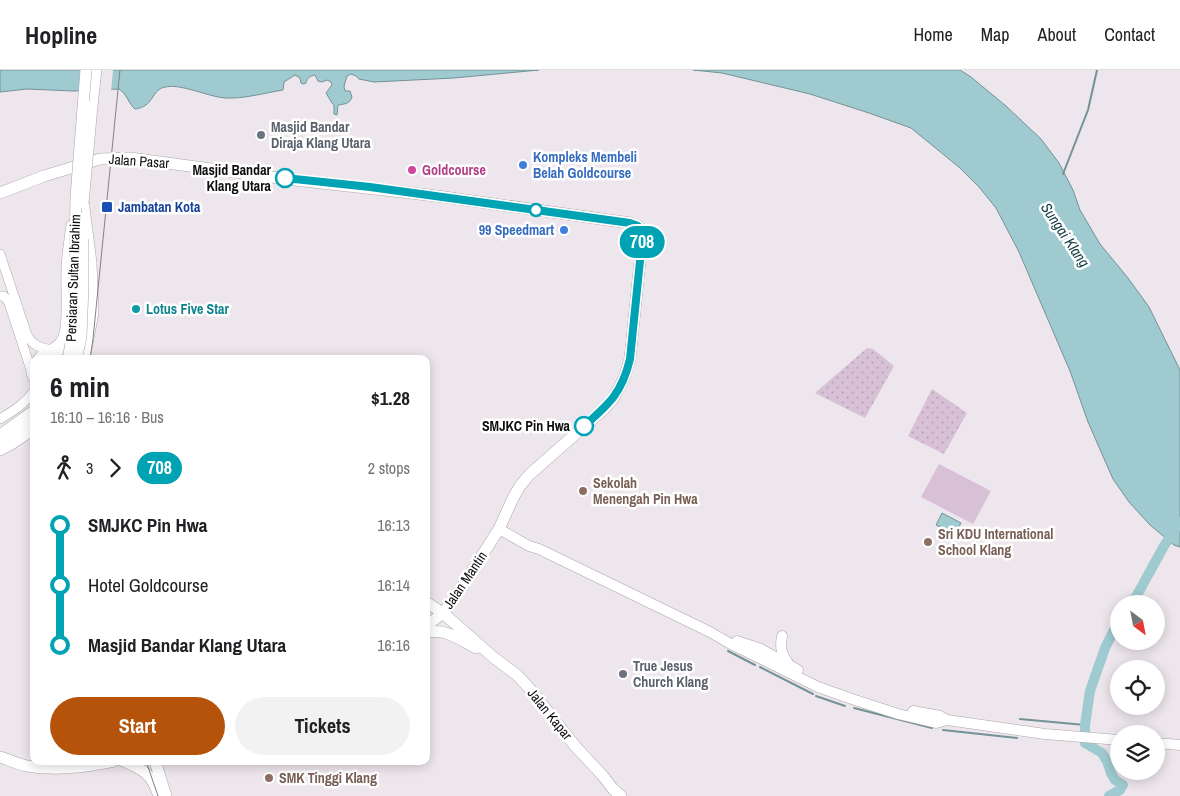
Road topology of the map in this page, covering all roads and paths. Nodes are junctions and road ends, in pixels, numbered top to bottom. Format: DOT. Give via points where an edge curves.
graph roads {
  1 [pos="86,70"];
  2 [pos="96,70"];
  3 [pos="0,192"];
  4 [pos="79,199"];
  5 [pos="638,226"];
  6 [pos="0,254"];
  7 [pos="11,287"];
  8 [pos="2,296"];
  9 [pos="52,350"];
  10 [pos="43,355"];
  11 [pos="69,355"];
  12 [pos="71,355"];
  13 [pos="77,355"];
  14 [pos="85,355"];
  15 [pos="30,364"];
  16 [pos="30,396"];
  17 [pos="30,414"];
  18 [pos="0,419"];
  19 [pos="30,424"];
  20 [pos="30,433"];
  21 [pos="0,435"];
  22 [pos="0,444"];
  23 [pos="0,451"];
  24 [pos="500,527"];
  25 [pos="430,605"];
  26 [pos="443,613"];
  27 [pos="430,623"];
  28 [pos="430,632"];
  29 [pos="710,632"];
  30 [pos="782,636"];
  31 [pos="493,657"];
  32 [pos="790,666"];
  33 [pos="947,720"];
  34 [pos="1110,739"];
  35 [pos="1165,744"];
  36 [pos="1180,745"];
  37 [pos="0,757"];
  38 [pos="97,765"];
  39 [pos="132,765"];
  40 [pos="156,765"];
  41 [pos="603,776"];
  42 [pos="159,796"];
  43 [pos="166,796"];
  44 [pos="621,796"];
  45 [pos="630,796"];
  1 -- 4 [label="highway, bridge"];
  2 -- 4 [label="highway, bridge"];
  3 -- 5 [label="highway, Jalan Pasar" via="100,159 130,158 455,198"];
  4 -- 9 [label="highway, bridge" via="67,272 66,328 63,339"];
  4 -- 11 [label="highway, Persiaran Sultan Ibrahim, bridge" via="74,320"];
  4 -- 13 [label="highway, Persiaran Sultan Ibrahim, bridge" via="83,286"];
  4 -- 14 [label="highway" via="90,263 93,313"];
  5 -- 24 [label="highway, Jalan Mantin" via="642,241 630,359 622,384 604,409 524,481"];
  6 -- 7 [label="main road"];
  7 -- 8 [label="main road"];
  7 -- 9 [label="main road" via="29,340"];
  8 -- 15 [label="main road" via="9,303"];
  9 -- 10 [label="highway"];
  9 -- 12 [label="highway" via="62,350"];
  16 -- 18 [label="main road"];
  17 -- 21 [label="highway"];
  19 -- 22 [label="highway"];
  20 -- 23 [label="main road"];
  24 -- 26 [label="highway, Jalan Mantin"];
  24 -- 29 [label="main road"];
  25 -- 26 [label="highway, Jalan Kapar"];
  26 -- 27 [label="highway, Jalan Mantin"];
  26 -- 31 [label="highway, Jalan Kapar"];
  28 -- 31 [label="highway, Jalan Kapar" via="444,632 459,638"];
  29 -- 32 [label="main road" via="761,649"];
  29 -- 33 [label="main road" via="818,687 898,714 936,723"];
  30 -- 32 [label="main road" via="781,650"];
  31 -- 41 [label="highway, Jalan Kapar" via="531,690"];
  32 -- 33 [label="main road" via="821,682"];
  33 -- 34 [label="main road"];
  35 -- 36 [label="main road"];
  37 -- 38 [label="highway" via="26,766 46,768"];
  39 -- 42 [label="highway" via="146,773"];
  40 -- 43 [label="highway"];
  41 -- 44 [label="highway, Jalan Kapar"];
  41 -- 45 [label="highway, Jalan Kapar"];
}
